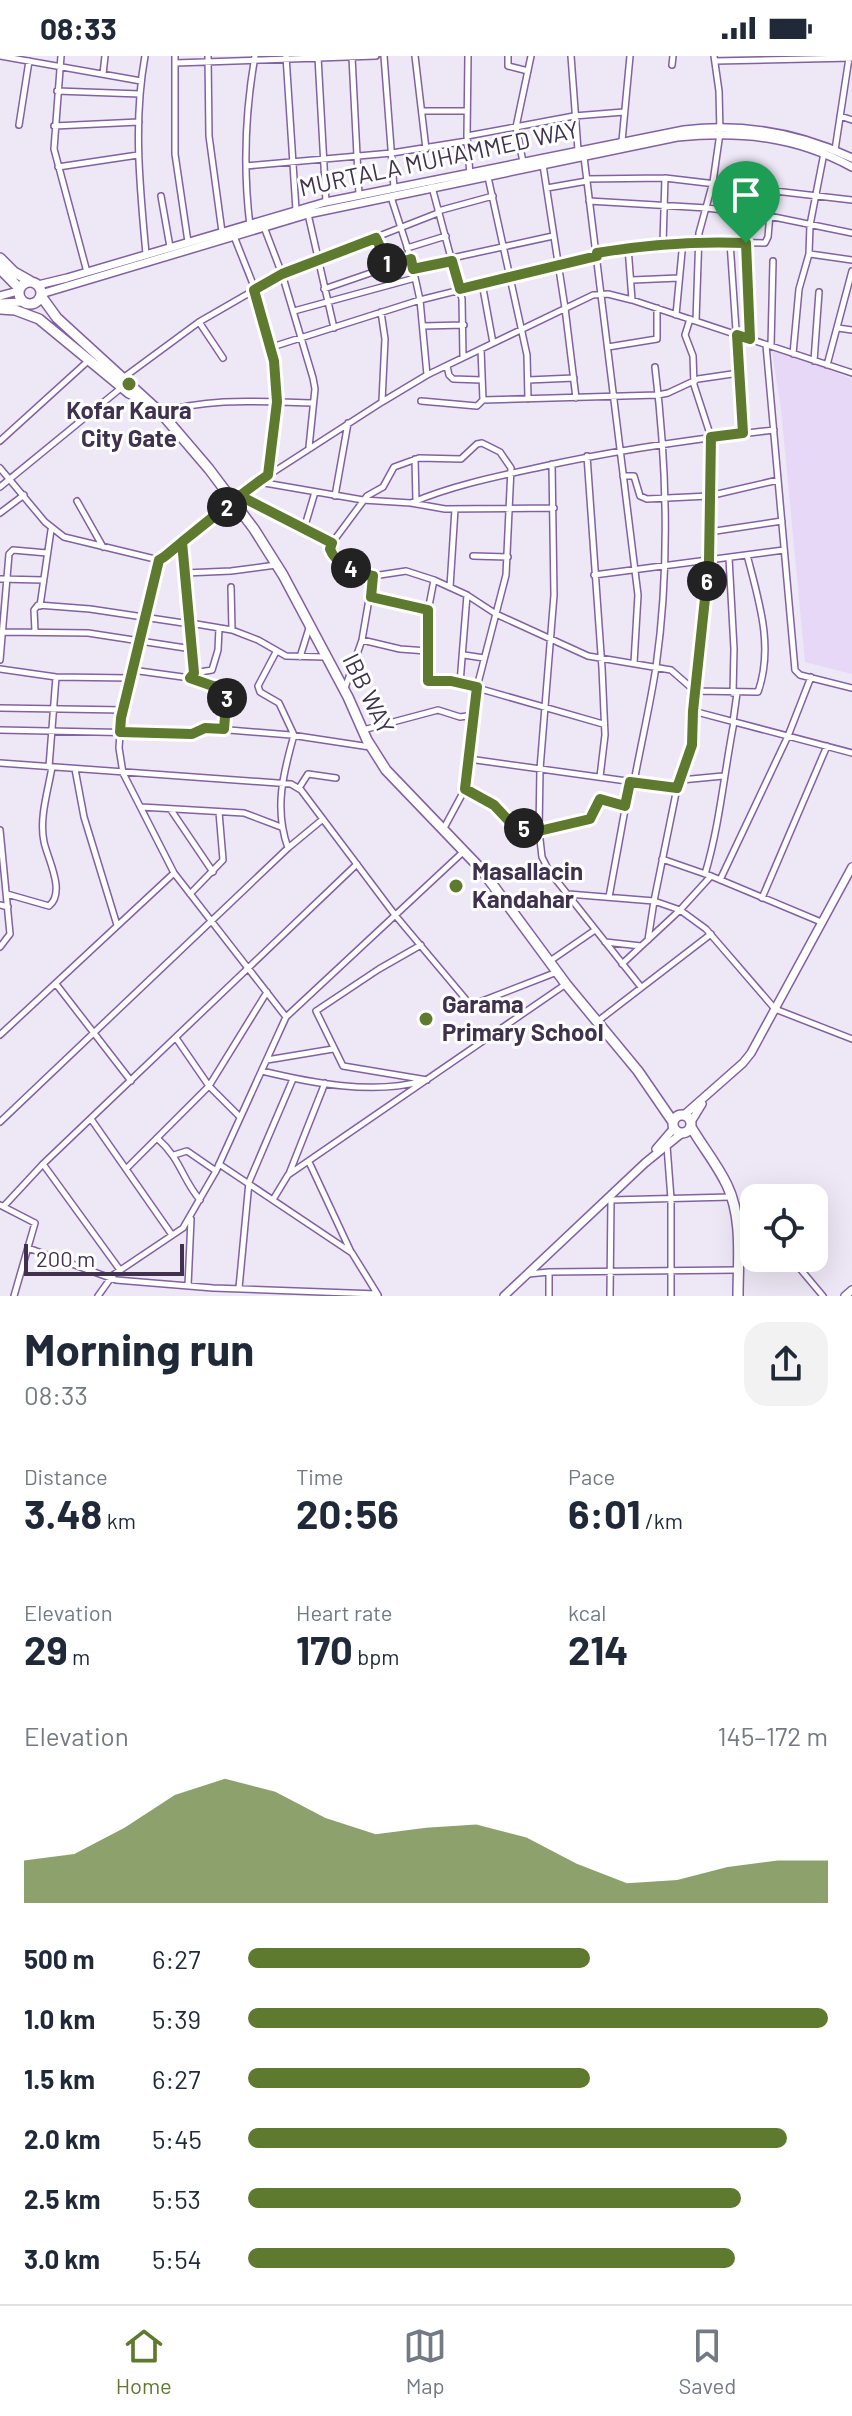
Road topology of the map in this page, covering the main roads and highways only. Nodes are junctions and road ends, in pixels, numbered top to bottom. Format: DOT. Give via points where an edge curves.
graph roads {
  1 [pos="720,130"];
  2 [pos="581,153"];
  3 [pos="852,158"];
  4 [pos="852,167"];
  5 [pos="470,176"];
  6 [pos="392,192"];
  7 [pos="251,227"];
  8 [pos="0,258"];
  9 [pos="0,269"];
  10 [pos="19,289"];
  11 [pos="38,289"];
  12 [pos="0,296"];
  13 [pos="28,303"];
  14 [pos="0,306"];
  15 [pos="57,318"];
  16 [pos="122,382"];
  17 [pos="852,867"];
  18 [pos="683,1124"];
  19 [pos="645,1163"];
  20 [pos="852,1290"];
  21 [pos="504,1296"];
  22 [pos="738,1296"];
  23 [pos="845,1296"];
  1 -- 2 [label="main road, MURTALA MUHAMMED WAY"];
  1 -- 2 [label="main road, MURTALA MUHAMMED WAY" via="684,130"];
  1 -- 3 [label="main road, MURTALA MUHAMMED WAY" via="778,132"];
  1 -- 4 [label="main road, MURTALA MUHAMMED WAY" via="778,140"];
  2 -- 5 [label="main road, MURTALA MUHAMMED WAY"];
  2 -- 5 [label="main road, MURTALA MUHAMMED WAY" via="488,177"];
  5 -- 6 [label="main road, MURTALA MUHAMMED WAY"];
  5 -- 6 [label="main road, MURTALA MUHAMMED WAY"];
  6 -- 7 [label="main road, MURTALA MUHAMMED WAY"];
  6 -- 7 [label="main road, MURTALA MUHAMMED WAY" via="326,202"];
  7 -- 11 [label="main road, MURTALA MUHAMMED WAY"];
  7 -- 11 [label="main road, MURTALA MUHAMMED WAY"];
  8 -- 11 [label="highway, IBB WAY"];
  9 -- 10 [label="highway"];
  10 -- 11 [label="highway"];
  10 -- 12 [label="main road"];
  10 -- 13 [label="highway"];
  11 -- 13 [label="highway"];
  11 -- 15 [label="highway, IBB WAY"];
  13 -- 14 [label="main road"];
  13 -- 15 [label="highway, IBB WAY"];
  14 -- 16 [label="highway" via="39,319"];
  15 -- 16 [label="highway, IBB WAY"];
  16 -- 18 [label="highway, IBB WAY" via="160,413 236,499 311,624 371,747 395,781 481,869 566,984"];
  17 -- 18 [label="main road" via="743,1063"];
  18 -- 19 [label="main road"];
  18 -- 19 [label="main road"];
  18 -- 22 [label="highway, IBB WAY" via="732,1197"];
  19 -- 21 [label="main road"];
  20 -- 23 [label="main road"];
}
